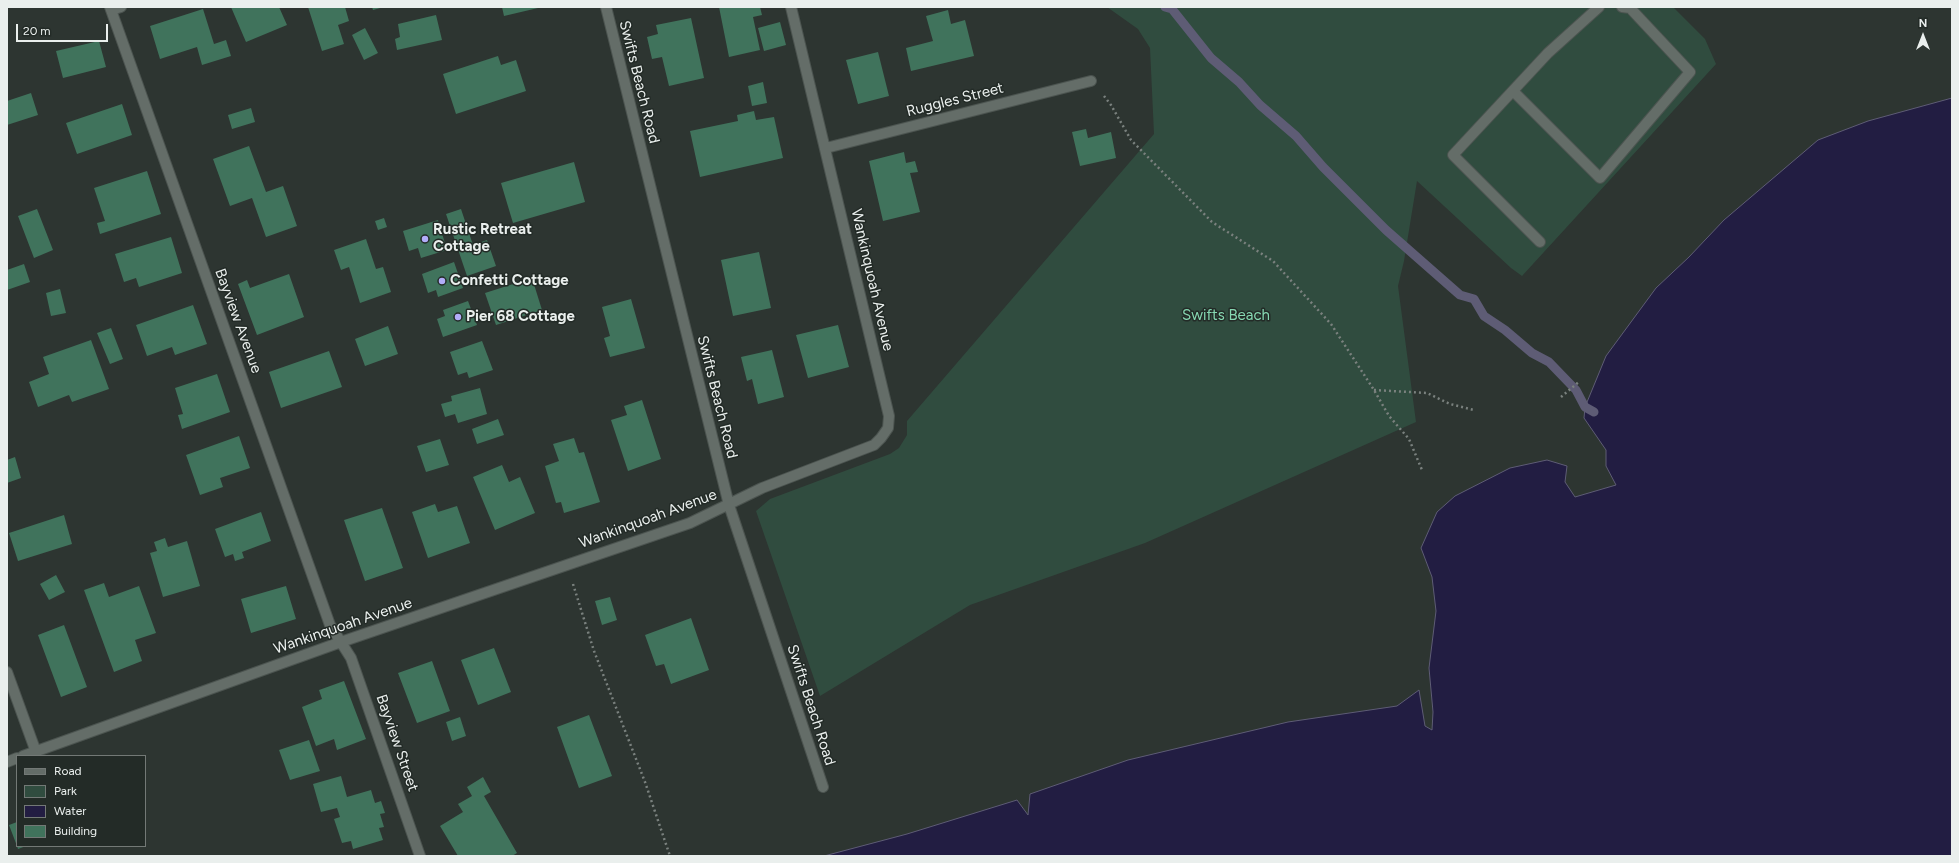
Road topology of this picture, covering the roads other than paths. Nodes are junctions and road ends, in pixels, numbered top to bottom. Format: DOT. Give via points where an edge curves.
graph roads {
  1 [pos="606,7"];
  2 [pos="791,7"];
  3 [pos="1599,7"];
  4 [pos="1622,7"];
  5 [pos="114,8"];
  6 [pos="1091,81"];
  7 [pos="1513,91"];
  8 [pos="826,148"];
  9 [pos="1540,242"];
  10 [pos="729,505"];
  11 [pos="341,642"];
  12 [pos="7,672"];
  13 [pos="36,752"];
  14 [pos="26,755"];
  15 [pos="823,787"];
  16 [pos="420,856"];
  1 -- 10 [label="street, Swifts Beach Road"];
  2 -- 8 [label="street, Wankinquoah Avenue"];
  3 -- 7 [label="street" via="1548,53"];
  4 -- 7 [label="street" via="1630,8 1690,72 1600,178"];
  5 -- 11 [label="street, Bayview Avenue" via="330,624"];
  6 -- 8 [label="street, Ruggles Street"];
  7 -- 9 [label="street" via="1453,155"];
  8 -- 10 [label="street, Wankinquoah Avenue" via="890,422 882,438 874,445 762,488"];
  10 -- 11 [label="street, Wankinquoah Avenue" via="690,522"];
  10 -- 15 [label="street, Swifts Beach Road"];
  11 -- 13 [label="street, Wankinquoah Avenue"];
  11 -- 16 [label="street, Bayview Street" via="351,658"];
  12 -- 13 [label="street"];
  13 -- 14 [label="street, Wankinquoah Avenue"];
}
